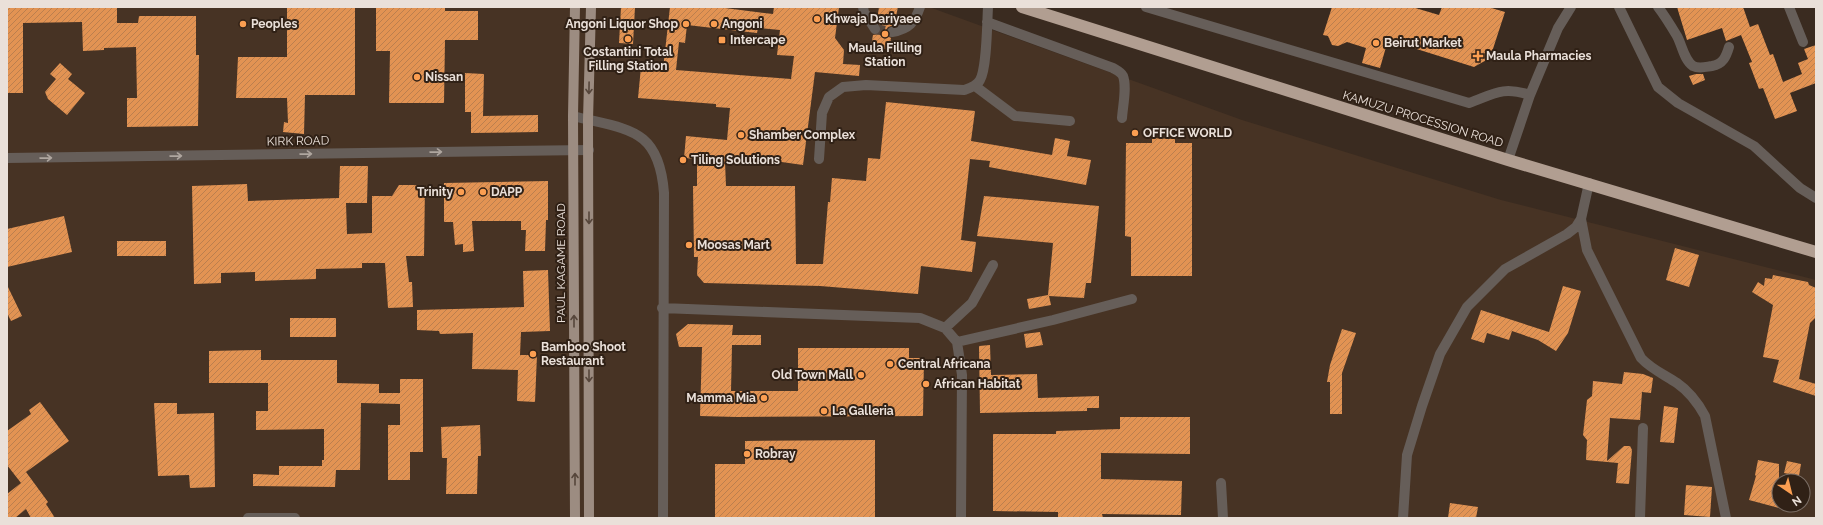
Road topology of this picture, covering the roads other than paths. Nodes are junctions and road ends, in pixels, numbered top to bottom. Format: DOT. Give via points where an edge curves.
graph roads {
  1 [pos="575,7"];
  2 [pos="591,7"];
  3 [pos="863,7"];
  4 [pos="920,7"];
  5 [pos="988,7"];
  6 [pos="1022,7"];
  7 [pos="1146,7"];
  8 [pos="1571,7"];
  9 [pos="1619,7"];
  10 [pos="1658,7"];
  11 [pos="1789,7"];
  12 [pos="987,22"];
  13 [pos="875,29"];
  14 [pos="892,32"];
  15 [pos="1803,42"];
  16 [pos="1729,47"];
  17 [pos="975,86"];
  18 [pos="1530,95"];
  19 [pos="573,116"];
  20 [pos="1122,118"];
  21 [pos="588,120"];
  22 [pos="1070,121"];
  23 [pos="574,150"];
  24 [pos="589,150"];
  25 [pos="7,158"];
  26 [pos="819,159"];
  27 [pos="1508,160"];
  28 [pos="1589,183"];
  29 [pos="1816,198"];
  30 [pos="1581,219"];
  31 [pos="1816,252"];
  32 [pos="993,265"];
  33 [pos="1132,298"];
  34 [pos="662,308"];
  35 [pos="945,328"];
  36 [pos="957,342"];
  37 [pos="1643,428"];
  38 [pos="1221,483"];
  39 [pos="248,518"];
  40 [pos="295,518"];
  41 [pos="570,518"];
  42 [pos="575,518"];
  43 [pos="589,518"];
  44 [pos="663,518"];
  45 [pos="961,518"];
  46 [pos="1223,518"];
  47 [pos="1403,518"];
  48 [pos="1640,518"];
  49 [pos="1726,518"];
  1 -- 19 [label="main road, PAUL KAGAME ROAD"];
  2 -- 21 [label="main road, one-way"];
  3 -- 13 [label="street"];
  4 -- 14 [label="street" via="916,18 910,24 903,30"];
  5 -- 12 [label="street"];
  6 -- 27 [label="highway, KAMUZU PROCESSION ROAD"];
  7 -- 18 [label="street" via="1469,103 1500,90 1516,90"];
  8 -- 18 [label="street" via="1558,28"];
  9 -- 29 [label="street" via="1658,87 1678,103 1754,146 1800,188"];
  10 -- 16 [label="street" via="1693,65 1700,68 1721,63 1726,58"];
  11 -- 15 [label="street"];
  12 -- 17 [label="street" via="984,67 981,80"];
  12 -- 20 [label="street" via="1120,72 1124,85"];
  17 -- 22 [label="street" via="1015,116"];
  17 -- 26 [label="street" via="964,90 866,85 843,87 829,97 822,113"];
  18 -- 27 [label="street"];
  19 -- 21 [label="street"];
  19 -- 23 [label="main road, PAUL KAGAME ROAD"];
  21 -- 24 [label="main road"];
  21 -- 34 [label="street" via="628,130 642,138 650,145 660,163 664,193"];
  23 -- 24 [label="street, KIRK ROAD"];
  25 -- 23 [label="street, KIRK ROAD, one-way"];
  42 -- 23 [label="main road, PAUL KAGAME ROAD, one-way"];
  24 -- 43 [label="main road, one-way"];
  27 -- 28 [label="highway, KAMUZU PROCESSION ROAD"];
  28 -- 30 [label="street"];
  28 -- 31 [label="highway, KAMUZU PROCESSION ROAD"];
  30 -- 47 [label="street" via="1567,234 1505,269 1467,307 1440,354 1407,455"];
  30 -- 49 [label="street" via="1587,250 1641,358 1688,392 1705,416"];
  32 -- 35 [label="street" via="972,303"];
  33 -- 36 [label="street"];
  34 -- 35 [label="street" via="920,318"];
  34 -- 44 [label="street"];
  35 -- 36 [label="street"];
  36 -- 45 [label="street" via="962,375"];
  37 -- 48 [label="street"];
  38 -- 46 [label="street"];
  39 -- 40 [label="street"];
  41 -- 42 [label="street"];
  42 -- 43 [label="street"];
}
